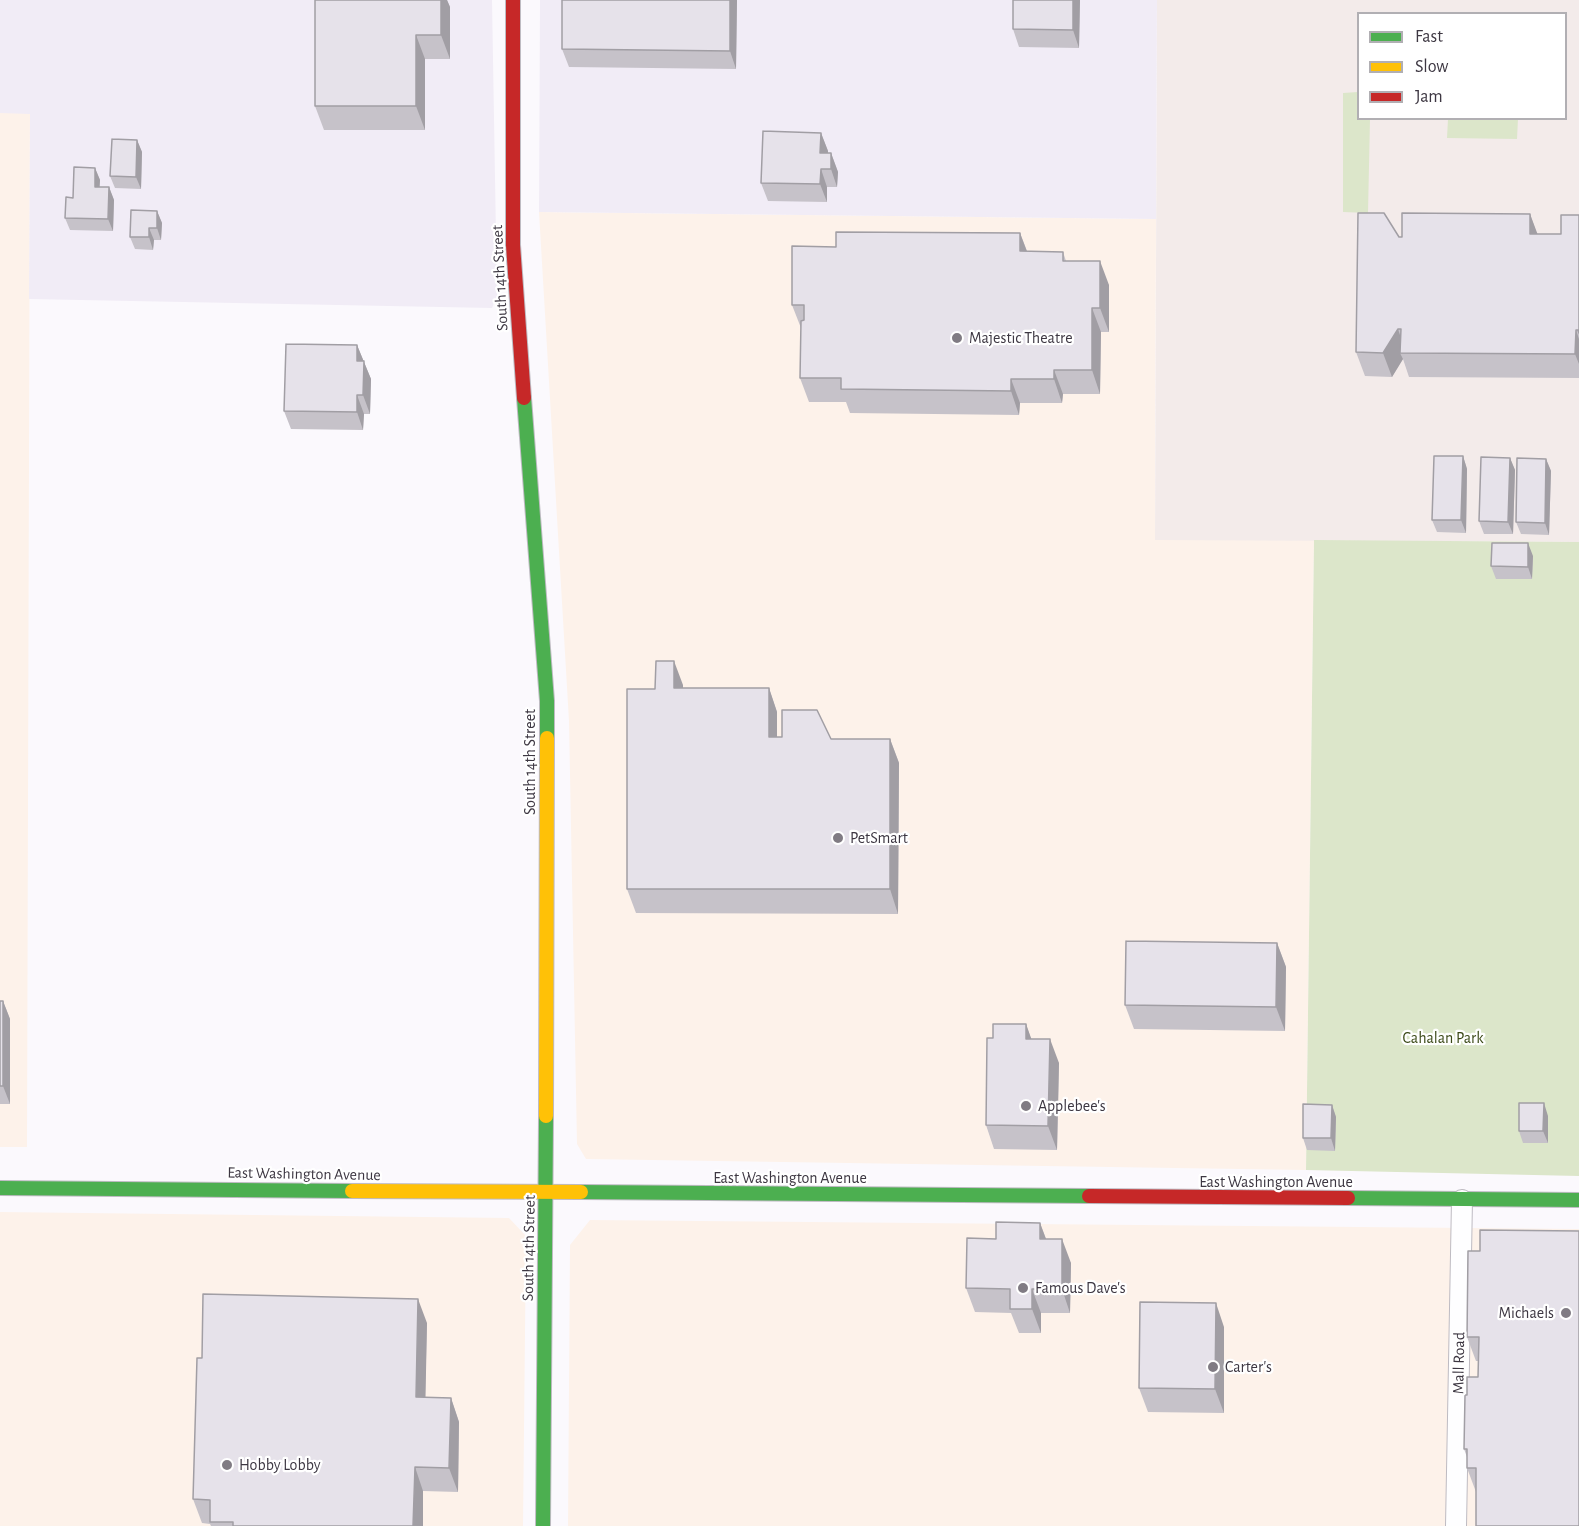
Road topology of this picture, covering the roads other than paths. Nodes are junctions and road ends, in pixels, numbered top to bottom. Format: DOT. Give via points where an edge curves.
graph roads {
  1 [pos="513,0"];
  2 [pos="0,1188"];
  3 [pos="546,1193"];
  4 [pos="1462,1200"];
  5 [pos="1579,1200"];
  6 [pos="543,1526"];
  7 [pos="1456,1526"];
  1 -- 3 [label="street, South 14th Street" via="513,245 547,701"];
  2 -- 3 [label="street, East Washington Avenue"];
  3 -- 4 [label="street, East Washington Avenue"];
  3 -- 6 [label="street, South 14th Street"];
  4 -- 5 [label="street, East Washington Avenue"];
  4 -- 7 [label="street, Mall Road"];
}
